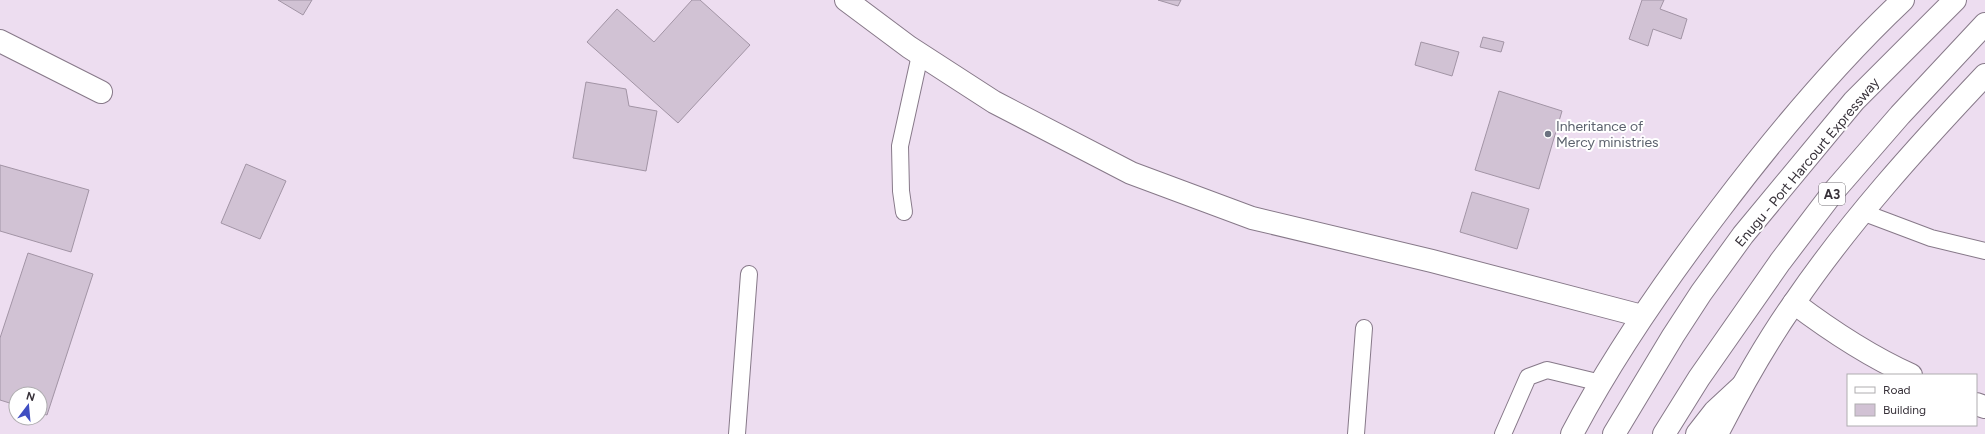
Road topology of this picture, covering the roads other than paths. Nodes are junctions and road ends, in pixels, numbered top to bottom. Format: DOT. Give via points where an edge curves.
graph roads {
  1 [pos="846,0"];
  2 [pos="1903,0"];
  3 [pos="1955,0"];
  4 [pos="1985,24"];
  5 [pos="0,41"];
  6 [pos="920,55"];
  7 [pos="1985,75"];
  8 [pos="101,92"];
  9 [pos="904,212"];
  10 [pos="1862,212"];
  11 [pos="1985,251"];
  12 [pos="749,274"];
  13 [pos="1794,303"];
  14 [pos="1642,316"];
  15 [pos="1364,328"];
  16 [pos="1909,374"];
  17 [pos="1600,383"];
  18 [pos="1742,386"];
  19 [pos="737,434"];
  20 [pos="1356,434"];
  21 [pos="1503,434"];
  22 [pos="1572,434"];
  23 [pos="1614,434"];
  24 [pos="1664,434"];
  25 [pos="1697,434"];
  26 [pos="1717,434"];
  1 -- 6 [label="main road"];
  2 -- 14 [label="main road" via="1860,41 1760,156"];
  3 -- 23 [label="main road, Enugu - Port Harcourt Expressway" via="1854,101 1743,235 1700,293"];
  4 -- 24 [label="main road, A3" via="1900,115 1834,191 1780,262 1699,378"];
  5 -- 8 [label="main road"];
  6 -- 9 [label="lane" via="900,146"];
  6 -- 14 [label="main road" via="994,102 1131,173 1252,218 1432,261"];
  7 -- 10 [label="main road"];
  10 -- 11 [label="lane" via="1931,238"];
  10 -- 13 [label="main road"];
  12 -- 19 [label="lane"];
  13 -- 16 [label="main road" via="1832,331"];
  13 -- 18 [label="main road"];
  14 -- 17 [label="main road"];
  15 -- 20 [label="lane"];
  17 -- 21 [label="lane" via="1547,370 1528,377"];
  17 -- 22 [label="main road"];
  18 -- 25 [label="main road" via="1715,411"];
  18 -- 26 [label="main road"];
}
